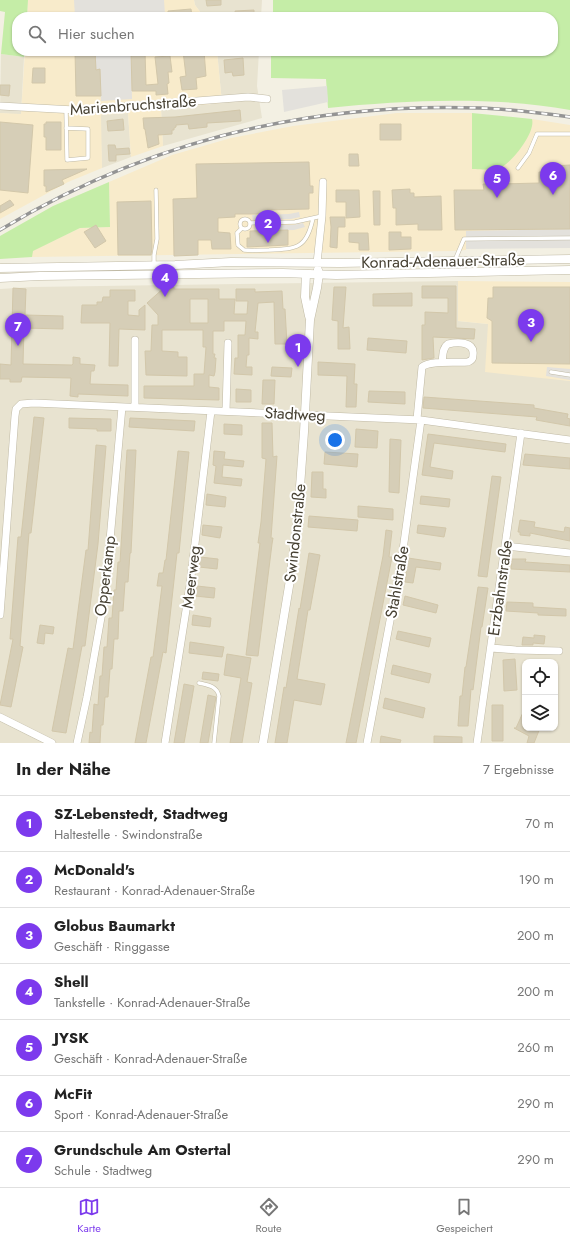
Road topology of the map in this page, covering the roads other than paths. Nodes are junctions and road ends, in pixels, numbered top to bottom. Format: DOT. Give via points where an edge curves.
graph roads {
  1 [pos="267,99"];
  2 [pos="0,106"];
  3 [pos="66,109"];
  4 [pos="66,128"];
  5 [pos="570,134"];
  6 [pos="518,168"];
  7 [pos="323,182"];
  8 [pos="156,190"];
  9 [pos="322,216"];
  10 [pos="313,218"];
  11 [pos="250,224"];
  12 [pos="242,228"];
  13 [pos="570,238"];
  14 [pos="570,259"];
  15 [pos="454,262"];
  16 [pos="317,263"];
  17 [pos="154,266"];
  18 [pos="0,268"];
  19 [pos="570,270"];
  20 [pos="306,274"];
  21 [pos="319,274"];
  22 [pos="0,278"];
  23 [pos="310,320"];
  24 [pos="136,340"];
  25 [pos="228,343"];
  26 [pos="442,362"];
  27 [pos="551,372"];
  28 [pos="570,375"];
  29 [pos="122,407"];
  30 [pos="135,408"];
  31 [pos="211,411"];
  32 [pos="226,411"];
  33 [pos="305,415"];
  34 [pos="419,420"];
  35 [pos="521,433"];
  36 [pos="570,440"];
  37 [pos="506,546"];
  38 [pos="570,553"];
  39 [pos="0,615"];
  40 [pos="491,648"];
  41 [pos="559,651"];
  42 [pos="199,684"];
  43 [pos="0,717"];
  44 [pos="52,743"];
  45 [pos="78,743"];
  46 [pos="165,743"];
  47 [pos="214,743"];
  48 [pos="263,743"];
  49 [pos="367,743"];
  50 [pos="478,743"];
  1 -- 3 [label="street, Marienbruchstraße" via="248,97"];
  2 -- 3 [label="street, Marienbruchstraße"];
  3 -- 4 [label="lane"];
  4 -- 4 [label="lane" via="67,160 88,158 88,129"];
  5 -- 6 [label="lane" via="537,134 529,153"];
  7 -- 9 [label="street"];
  8 -- 17 [label="lane" via="157,239"];
  9 -- 10 [label="lane"];
  9 -- 16 [label="street"];
  10 -- 11 [label="lane" via="295,222"];
  10 -- 12 [label="lane" via="305,241 289,249 244,250 238,245 237,233"];
  11 -- 12 [label="lane" via="248,228"];
  11 -- 12 [label="lane" via="248,220 242,220"];
  13 -- 15 [label="lane" via="464,240"];
  14 -- 15 [label="street, Konrad-Adenauer-Straße"];
  15 -- 16 [label="street, Konrad-Adenauer-Straße"];
  16 -- 17 [label="street, Konrad-Adenauer-Straße" via="231,262"];
  16 -- 20 [label="street"];
  16 -- 21 [label="street"];
  17 -- 18 [label="street, Konrad-Adenauer-Straße"];
  19 -- 21 [label="street, Konrad-Adenauer-Straße"];
  20 -- 21 [label="street, Konrad-Adenauer-Straße"];
  20 -- 22 [label="street, Konrad-Adenauer-Straße"];
  20 -- 23 [label="street, Swindonstraße" via="305,297"];
  21 -- 23 [label="street, Swindonstraße"];
  23 -- 33 [label="street, Swindonstraße"];
  24 -- 30 [label="street"];
  25 -- 32 [label="street"];
  26 -- 26 [label="street" via="468,362 472,360 473,348 466,344 448,344 443,351"];
  26 -- 34 [label="street, Stahlstraße" via="422,367"];
  27 -- 28 [label="lane"];
  29 -- 30 [label="street, Stadtweg"];
  29 -- 39 [label="street, Stadtweg" via="26,403 16,409"];
  29 -- 45 [label="street, Opperkamp" via="105,595"];
  30 -- 31 [label="street, Stadtweg"];
  31 -- 32 [label="street, Stadtweg"];
  31 -- 46 [label="street, Meerweg" via="190,585"];
  32 -- 33 [label="street, Stadtweg"];
  33 -- 34 [label="street, Stadtweg"];
  33 -- 48 [label="street, Swindonstraße" via="297,528"];
  34 -- 35 [label="street, Stadtweg"];
  34 -- 49 [label="street, Stahlstraße" via="401,564"];
  35 -- 36 [label="street, Stadtweg"];
  35 -- 37 [label="street, Erzbahnstraße"];
  37 -- 38 [label="street"];
  37 -- 40 [label="street, Erzbahnstraße"];
  40 -- 41 [label="street"];
  40 -- 50 [label="street, Erzbahnstraße"];
  42 -- 47 [label="lane" via="210,686 218,692"];
  43 -- 44 [label="street"];
}
